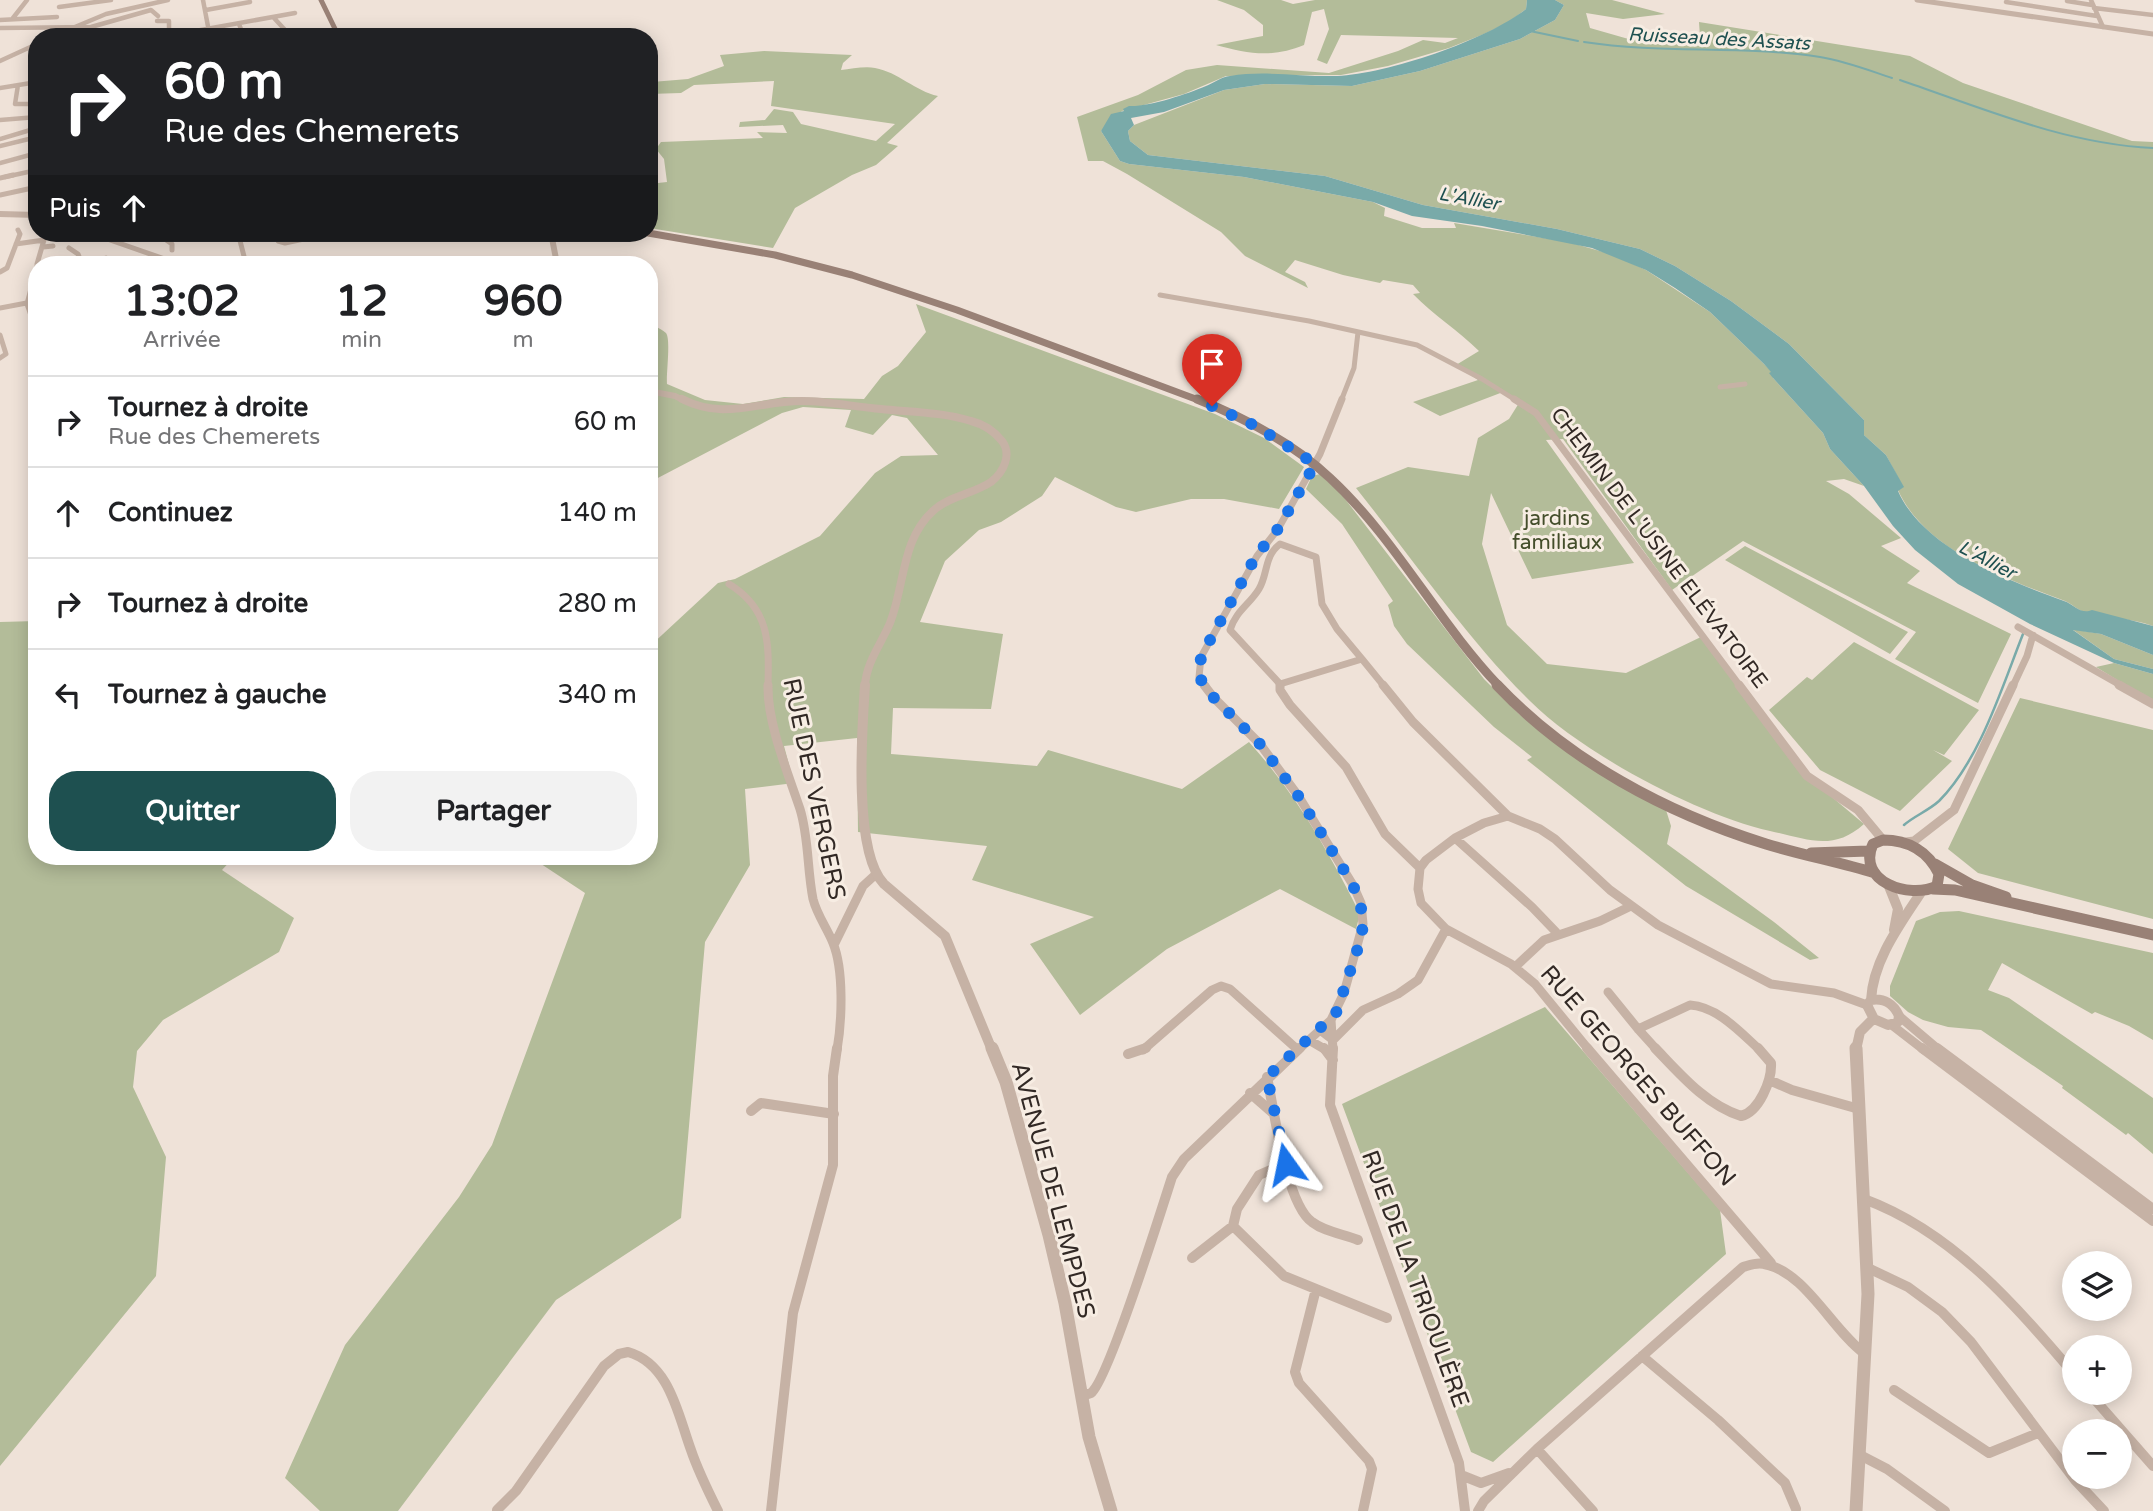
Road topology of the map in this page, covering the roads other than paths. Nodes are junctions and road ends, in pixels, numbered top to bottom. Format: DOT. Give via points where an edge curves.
graph roads {
  1 [pos="27,0"];
  2 [pos="62,0"];
  3 [pos="168,0"];
  4 [pos="203,0"];
  5 [pos="321,0"];
  6 [pos="1917,0"];
  7 [pos="2067,1"];
  8 [pos="111,2"];
  9 [pos="250,2"];
  10 [pos="2006,2"];
  11 [pos="1951,3"];
  12 [pos="2092,5"];
  13 [pos="59,7"];
  14 [pos="81,9"];
  15 [pos="206,10"];
  16 [pos="295,13"];
  17 [pos="2153,15"];
  18 [pos="2097,16"];
  19 [pos="57,17"];
  20 [pos="13,18"];
  21 [pos="274,18"];
  22 [pos="0,20"];
  23 [pos="239,24"];
  24 [pos="71,27"];
  25 [pos="2103,27"];
  26 [pos="0,28"];
  27 [pos="28,28"];
  28 [pos="54,28"];
  29 [pos="66,28"];
  30 [pos="169,28"];
  31 [pos="207,28"];
  32 [pos="213,28"];
  33 [pos="241,28"];
  34 [pos="283,28"];
  35 [pos="335,28"];
  36 [pos="2153,34"];
  37 [pos="28,48"];
  38 [pos="0,61"];
  39 [pos="28,83"];
  40 [pos="18,85"];
  41 [pos="0,88"];
  42 [pos="28,104"];
  43 [pos="28,118"];
  44 [pos="0,120"];
  45 [pos="28,131"];
  46 [pos="0,139"];
  47 [pos="28,140"];
  48 [pos="0,146"];
  49 [pos="28,155"];
  50 [pos="0,163"];
  51 [pos="28,172"];
  52 [pos="0,178"];
  53 [pos="28,189"];
  54 [pos="0,195"];
  55 [pos="0,214"];
  56 [pos="28,215"];
  57 [pos="18,230"];
  58 [pos="658,235"];
  59 [pos="30,242"];
  60 [pos="44,242"];
  61 [pos="116,242"];
  62 [pos="169,242"];
  63 [pos="16,244"];
  64 [pos="53,246"];
  65 [pos="43,247"];
  66 [pos="69,247"];
  67 [pos="172,250"];
  68 [pos="40,256"];
  69 [pos="79,256"];
  70 [pos="156,256"];
  71 [pos="0,272"];
  72 [pos="1160,295"];
  73 [pos="28,302"];
  74 [pos="0,308"];
  75 [pos="1358,332"];
  76 [pos="0,335"];
  77 [pos="0,358"];
  78 [pos="1745,384"];
  79 [pos="1720,387"];
  80 [pos="658,392"];
  81 [pos="1315,464"];
  82 [pos="729,584"];
  83 [pos="2018,627"];
  84 [pos="2033,635"];
  85 [pos="2054,648"];
  86 [pos="2027,656"];
  87 [pos="1363,659"];
  88 [pos="1280,684"];
  89 [pos="2153,704"];
  90 [pos="1508,816"];
  91 [pos="1455,838"];
  92 [pos="1882,840"];
  93 [pos="1904,842"];
  94 [pos="1868,851"];
  95 [pos="1800,853"];
  96 [pos="1935,864"];
  97 [pos="1420,868"];
  98 [pos="1875,873"];
  99 [pos="875,875"];
  100 [pos="1888,884"];
  101 [pos="1933,889"];
  102 [pos="1920,894"];
  103 [pos="1631,906"];
  104 [pos="2042,909"];
  105 [pos="1447,929"];
  106 [pos="1556,932"];
  107 [pos="2153,935"];
  108 [pos="1893,936"];
  109 [pos="834,945"];
  110 [pos="1515,967"];
  111 [pos="1877,974"];
  112 [pos="1608,992"];
  113 [pos="1885,1000"];
  114 [pos="1869,1002"];
  115 [pos="1873,1019"];
  116 [pos="1331,1020"];
  117 [pos="1896,1021"];
  118 [pos="1320,1030"];
  119 [pos="1637,1030"];
  120 [pos="1308,1040"];
  121 [pos="1333,1040"];
  122 [pos="1298,1050"];
  123 [pos="1128,1054"];
  124 [pos="1334,1062"];
  125 [pos="1267,1077"];
  126 [pos="1769,1080"];
  127 [pos="1250,1093"];
  128 [pos="1858,1109"];
  129 [pos="751,1111"];
  130 [pos="834,1114"];
  131 [pos="1275,1115"];
  132 [pos="1286,1164"];
  133 [pos="1864,1199"];
  134 [pos="2153,1209"];
  135 [pos="2153,1221"];
  136 [pos="1233,1226"];
  137 [pos="1358,1240"];
  138 [pos="1192,1258"];
  139 [pos="1771,1264"];
  140 [pos="1868,1268"];
  141 [pos="1316,1289"];
  142 [pos="1387,1318"];
  143 [pos="1866,1354"];
  144 [pos="1642,1356"];
  145 [pos="2062,1360"];
  146 [pos="1894,1390"];
  147 [pos="1081,1396"];
  148 [pos="2100,1405"];
  149 [pos="2038,1433"];
  150 [pos="1537,1449"];
  151 [pos="1860,1455"];
  152 [pos="2153,1466"];
  153 [pos="1512,1472"];
  154 [pos="1461,1475"];
  155 [pos="1465,1505"];
  156 [pos="1481,1506"];
  157 [pos="1796,1509"];
  158 [pos="498,1510"];
  159 [pos="718,1511"];
  160 [pos="771,1511"];
  161 [pos="1111,1511"];
  162 [pos="1363,1511"];
  163 [pos="1593,1511"];
  164 [pos="1856,1511"];
  165 [pos="1945,1511"];
  166 [pos="2104,1511"];
  1 -- 20 [label="street"];
  2 -- 13 [label="street"];
  3 -- 24 [label="street" via="86,18"];
  4 -- 15 [label="street"];
  5 -- 35 [label="main road"];
  6 -- 11 [label="street"];
  7 -- 12 [label="street"];
  8 -- 13 [label="street"];
  8 -- 14 [label="street"];
  9 -- 15 [label="street"];
  10 -- 18 [label="street"];
  11 -- 25 [label="street"];
  12 -- 17 [label="street"];
  12 -- 18 [label="street"];
  13 -- 19 [label="street"];
  15 -- 31 [label="street"];
  16 -- 21 [label="street"];
  18 -- 25 [label="street"];
  19 -- 20 [label="street"];
  19 -- 28 [label="street"];
  20 -- 22 [label="street"];
  21 -- 23 [label="street"];
  21 -- 34 [label="street"];
  23 -- 32 [label="street"];
  23 -- 33 [label="street"];
  24 -- 29 [label="street"];
  24 -- 30 [label="street" via="91,27 155,10 158,19 169,21"];
  25 -- 36 [label="street"];
  26 -- 27 [label="street"];
  37 -- 38 [label="street"];
  39 -- 40 [label="street"];
  40 -- 41 [label="street"];
  40 -- 42 [label="street" via="15,104"];
  43 -- 44 [label="street"];
  45 -- 46 [label="street"];
  47 -- 48 [label="street"];
  49 -- 50 [label="street"];
  51 -- 52 [label="street"];
  53 -- 54 [label="street"];
  55 -- 56 [label="street"];
  57 -- 63 [label="street"];
  58 -- 81 [label="main road" via="759,251 854,275 1245,420"];
  59 -- 63 [label="street"];
  60 -- 65 [label="street"];
  61 -- 70 [label="street"];
  62 -- 67 [label="street"];
  63 -- 71 [label="street" via="7,268"];
  64 -- 65 [label="street"];
  65 -- 68 [label="street"];
  66 -- 69 [label="street"];
  72 -- 75 [label="street, CHEMIN DE L'USINE ELÉVATOIRE"];
  73 -- 74 [label="street"];
  75 -- 81 [label="street" via="1354,368"];
  75 -- 92 [label="street, CHEMIN DE L'USINE ELÉVATOIRE" via="1417,345 1536,413 1807,776 1858,810"];
  76 -- 77 [label="street" via="6,354"];
  78 -- 79 [label="street"];
  80 -- 99 [label="street" via="717,411 801,401 965,419 995,432 1007,450 994,480 942,503 917,530 905,555 893,616 866,672 864,840"];
  81 -- 95 [label="main road" via="1362,513 1482,669 1544,728 1588,761 1654,799 1735,834"];
  81 -- 116 [label="street" via="1278,529 1256,556 1198,668 1214,698 1260,744 1299,797 1361,903 1362,936"];
  82 -- 109 [label="street, RUE DES VERGERS" via="744,593 761,614 769,650 768,691 781,755 801,813 815,907"];
  83 -- 84 [label="street"];
  84 -- 85 [label="street"];
  84 -- 86 [label="street"];
  85 -- 86 [label="street" via="2044,646"];
  85 -- 89 [label="street"];
  86 -- 93 [label="street" via="1954,810 1914,841"];
  87 -- 88 [label="street"];
  87 -- 88 [label="street" via="1319,598 1316,557 1280,544 1268,559 1259,589 1230,630"];
  87 -- 90 [label="street" via="1413,722"];
  88 -- 97 [label="street" via="1290,705 1346,767 1385,834"];
  90 -- 91 [label="street" via="1484,822"];
  90 -- 103 [label="street" via="1555,839"];
  91 -- 97 [label="street"];
  91 -- 106 [label="street"];
  92 -- 93 [label="main road"];
  92 -- 94 [label="main road"];
  93 -- 96 [label="main road"];
  94 -- 95 [label="main road"];
  94 -- 98 [label="main road"];
  95 -- 98 [label="main road"];
  96 -- 101 [label="main road" via="1939,878"];
  96 -- 104 [label="main road" via="1972,885"];
  97 -- 105 [label="street, RUE GEORGES BUFFON" via="1421,903"];
  98 -- 100 [label="main road"];
  99 -- 109 [label="street" via="863,886"];
  99 -- 147 [label="street, AVENUE DE LEMPDES" via="944,936 1006,1082 1062,1290"];
  100 -- 102 [label="main road"];
  100 -- 108 [label="street" via="1898,909"];
  101 -- 102 [label="main road"];
  101 -- 104 [label="main road"];
  102 -- 108 [label="street"];
  103 -- 106 [label="street" via="1614,918"];
  103 -- 114 [label="street" via="1658,926 1771,984"];
  104 -- 107 [label="main road"];
  105 -- 110 [label="street, RUE GEORGES BUFFON"];
  105 -- 121 [label="street" via="1418,980 1363,1010"];
  106 -- 110 [label="street"];
  108 -- 111 [label="street"];
  109 -- 130 [label="street, RUE DES VERGERS" via="840,977"];
  110 -- 139 [label="street, RUE GEORGES BUFFON" via="1549,1000"];
  111 -- 113 [label="street"];
  111 -- 114 [label="street"];
  112 -- 119 [label="street"];
  113 -- 114 [label="street"];
  113 -- 117 [label="street" via="1893,1005"];
  114 -- 115 [label="street"];
  115 -- 117 [label="street" via="1883,1025"];
  115 -- 128 [label="street" via="1857,1040"];
  116 -- 118 [label="street"];
  116 -- 121 [label="street, RUE DE LA TRIOULÈRE"];
  117 -- 134 [label="street"];
  117 -- 135 [label="street"];
  118 -- 120 [label="street"];
  118 -- 121 [label="street"];
  119 -- 126 [label="street" via="1690,1005 1706,1006 1765,1054 1772,1070"];
  119 -- 126 [label="street" via="1673,1067 1731,1114 1753,1111"];
  120 -- 122 [label="street"];
  120 -- 124 [label="street" via="1323,1046"];
  121 -- 124 [label="street, RUE DE LA TRIOULÈRE"];
  122 -- 123 [label="street" via="1221,986 1144,1049"];
  122 -- 125 [label="street"];
  124 -- 154 [label="street, RUE DE LA TRIOULÈRE" via="1330,1105"];
  125 -- 127 [label="street"];
  125 -- 131 [label="street"];
  126 -- 128 [label="street"];
  127 -- 131 [label="street"];
  127 -- 147 [label="street" via="1172,1177 1097,1385"];
  128 -- 133 [label="street"];
  129 -- 130 [label="street" via="761,1102"];
  130 -- 160 [label="street, RUE DES VERGERS" via="833,1165 793,1313"];
  131 -- 132 [label="street"];
  132 -- 136 [label="street" via="1259,1175 1237,1209"];
  132 -- 137 [label="street" via="1301,1212 1310,1222"];
  133 -- 140 [label="street"];
  133 -- 145 [label="street" via="1898,1212 1952,1250 2028,1320"];
  136 -- 138 [label="street"];
  136 -- 141 [label="street" via="1284,1276"];
  139 -- 143 [label="street, RUE GEORGES BUFFON" via="1801,1286 1851,1345"];
  139 -- 144 [label="street" via="1753,1262 1744,1267"];
  140 -- 143 [label="street"];
  140 -- 149 [label="street" via="1895,1280 1950,1320 1999,1374"];
  141 -- 142 [label="street"];
  141 -- 162 [label="street" via="1295,1372 1299,1383 1369,1461 1372,1469"];
  143 -- 151 [label="street"];
  144 -- 150 [label="street"];
  144 -- 157 [label="street" via="1785,1483"];
  146 -- 149 [label="street" via="1989,1453"];
  147 -- 161 [label="street, AVENUE DE LEMPDES"];
  148 -- 152 [label="street"];
  149 -- 166 [label="street"];
  150 -- 153 [label="street"];
  150 -- 163 [label="street"];
  151 -- 164 [label="street"];
  151 -- 165 [label="street"];
  153 -- 154 [label="street" via="1481,1483"];
  153 -- 156 [label="street"];
  154 -- 155 [label="street, RUE DE LA TRIOULÈRE"];
  155 -- 156 [label="street"];
  158 -- 159 [label="street" via="604,1366 625,1350 634,1351 668,1384"];
}
